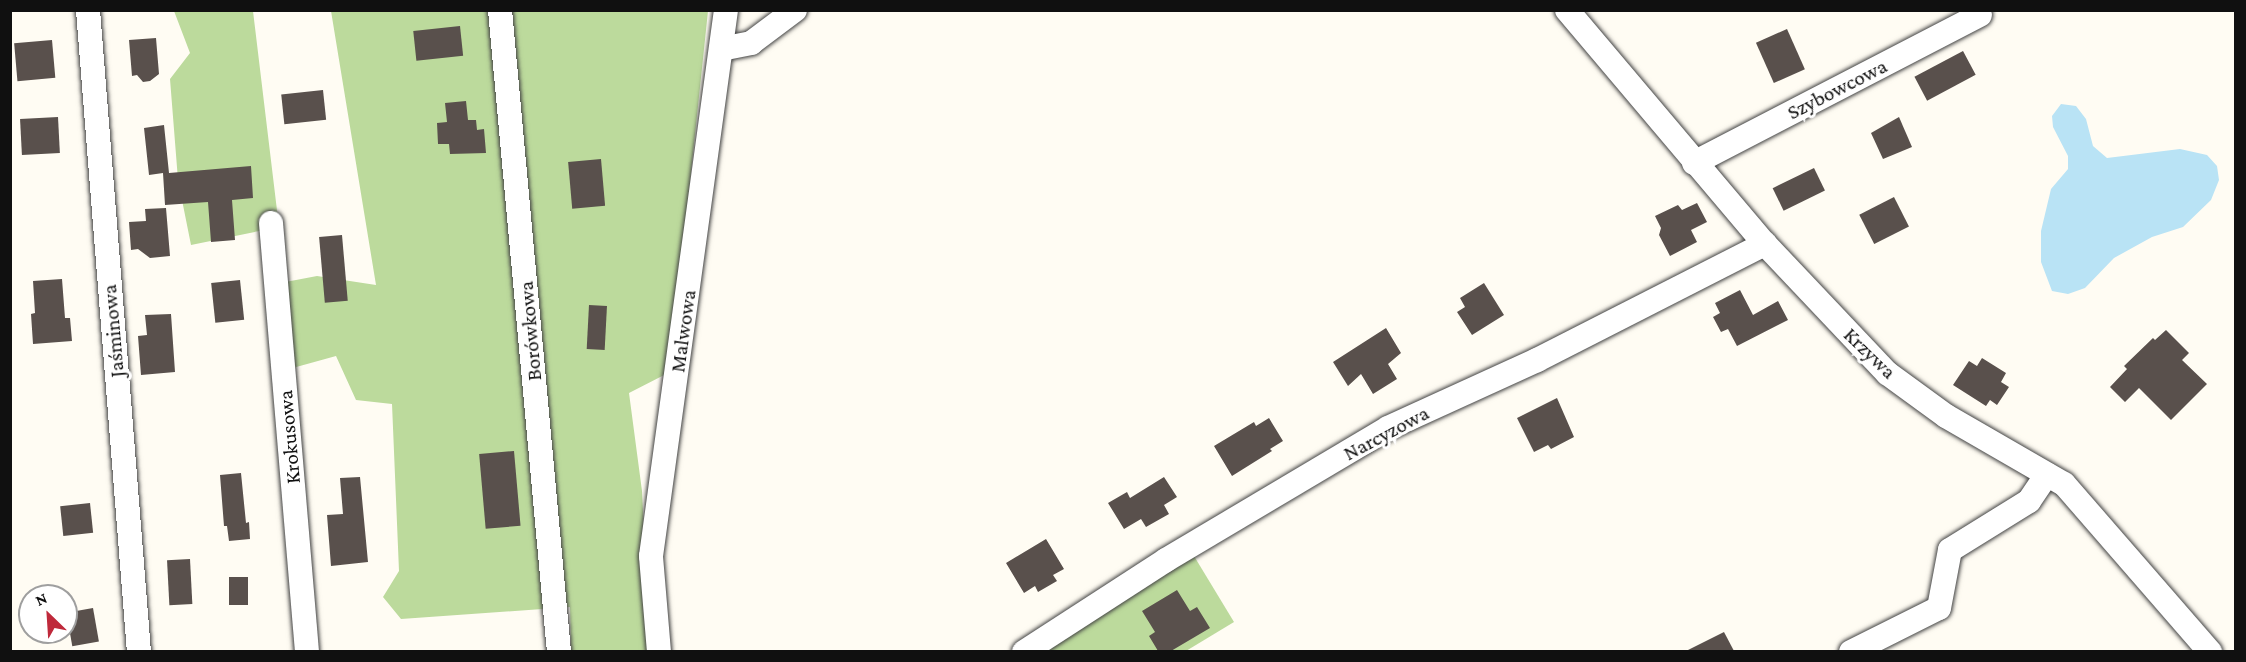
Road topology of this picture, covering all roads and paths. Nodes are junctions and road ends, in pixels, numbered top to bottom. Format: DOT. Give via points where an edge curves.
graph roads {
  1 [pos="88,10"];
  2 [pos="500,10"];
  3 [pos="726,10"];
  4 [pos="795,10"];
  5 [pos="1567,10"];
  6 [pos="1980,15"];
  7 [pos="721,49"];
  8 [pos="1694,163"];
  9 [pos="271,223"];
  10 [pos="1765,244"];
  11 [pos="2047,474"];
  12 [pos="139,651"];
  13 [pos="307,651"];
  14 [pos="559,651"];
  15 [pos="659,651"];
  16 [pos="1024,651"];
  17 [pos="1851,651"];
  18 [pos="2210,651"];
  1 -- 12 [label="street, Jaśminowa"];
  2 -- 14 [label="street, Borówkowa"];
  3 -- 7 [label="street, Malwowa"];
  4 -- 7 [label="street" via="751,43"];
  5 -- 8 [label="street, Krzywa"];
  6 -- 8 [label="street, Szybowcowa"];
  7 -- 15 [label="street, Malwowa" via="651,556"];
  8 -- 10 [label="street, Krzywa"];
  9 -- 13 [label="street, Krokusowa"];
  10 -- 11 [label="street, Krzywa" via="1887,373 1946,416"];
  10 -- 16 [label="street, Narcyzowa" via="1537,360 1388,428 1166,560"];
  11 -- 17 [label="street" via="2028,501 1950,550 1939,608"];
  11 -- 18 [label="street, Krzywa" via="2064,484"];
}
